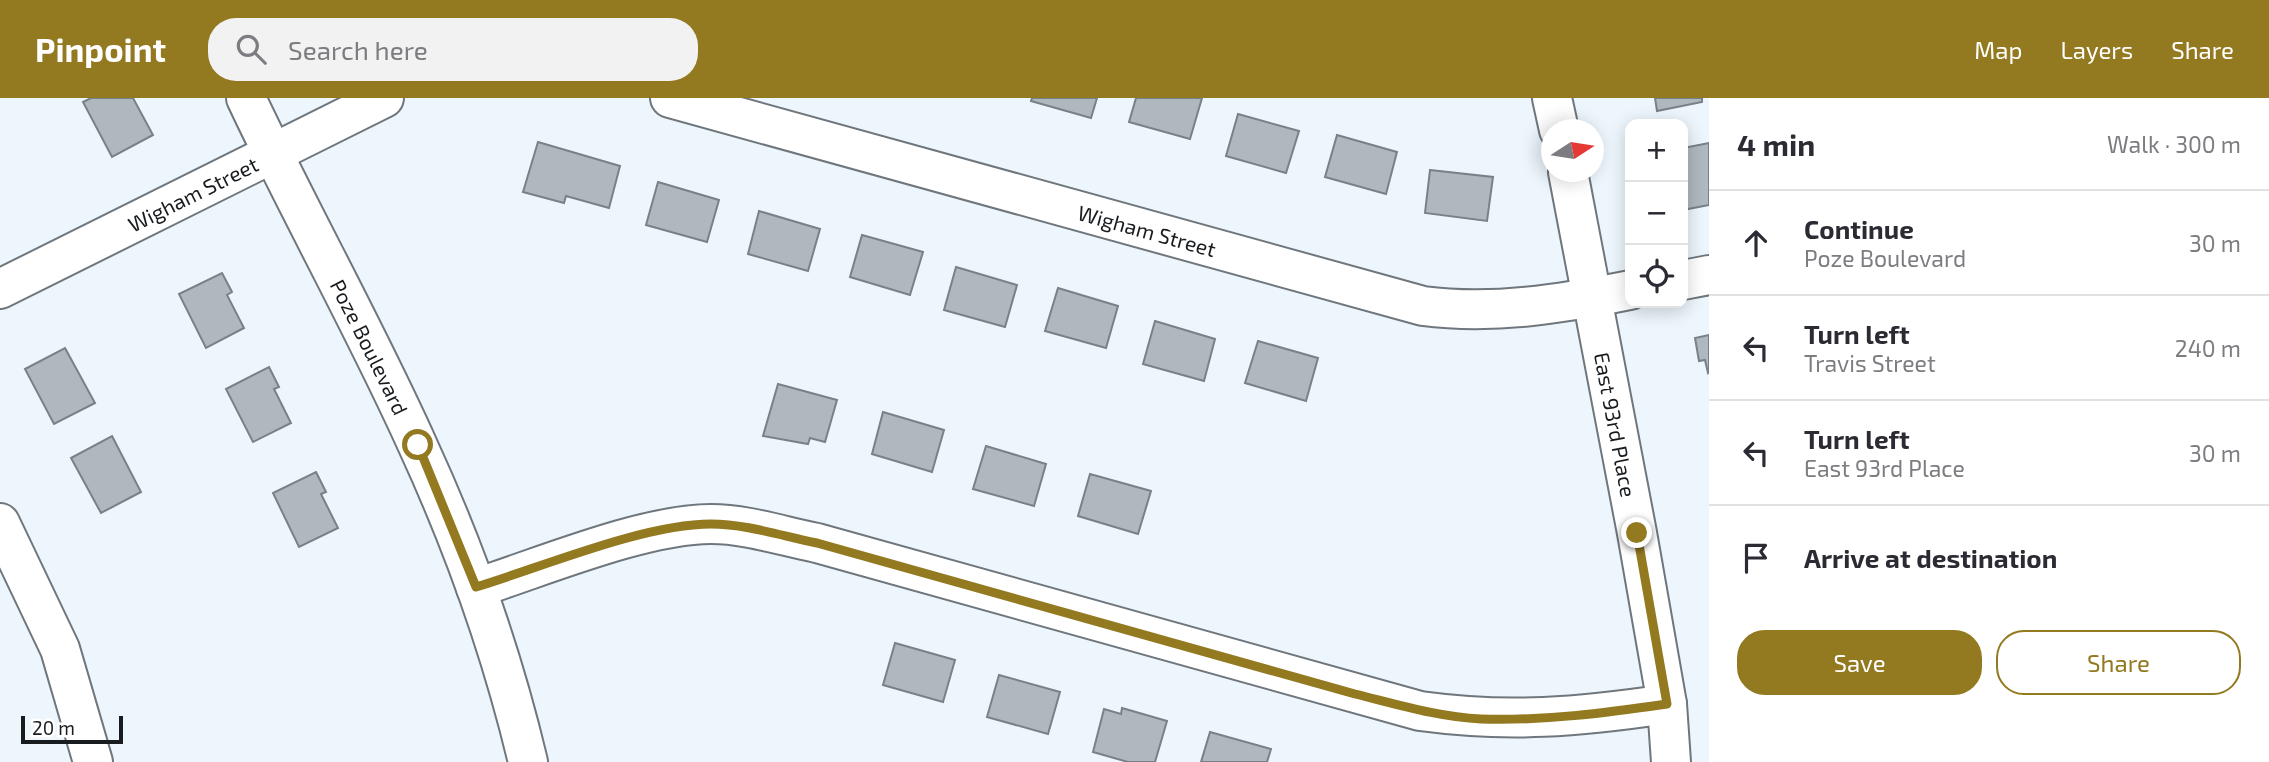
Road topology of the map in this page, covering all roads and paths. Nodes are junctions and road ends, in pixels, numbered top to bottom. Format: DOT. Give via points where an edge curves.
graph roads {
  1 [pos="246,98"];
  2 [pos="384,98"];
  3 [pos="670,98"];
  4 [pos="1552,98"];
  5 [pos="1557,119"];
  6 [pos="272,153"];
  7 [pos="1571,182"];
  8 [pos="1709,275"];
  9 [pos="1688,279"];
  10 [pos="0,289"];
  11 [pos="1612,294"];
  12 [pos="0,523"];
  13 [pos="476,587"];
  14 [pos="1667,704"];
  15 [pos="93,762"];
  16 [pos="528,762"];
  17 [pos="1671,762"];
  1 -- 6 [label="street, Poze Boulevard"];
  2 -- 6 [label="street, Wigham Street"];
  3 -- 11 [label="street, Wigham Street" via="1423,306 1498,311"];
  4 -- 5 [label="street"];
  6 -- 10 [label="street, Wigham Street"];
  6 -- 13 [label="street, Poze Boulevard" via="418,445"];
  7 -- 11 [label="street, East 93rd Place"];
  8 -- 9 [label="street"];
  11 -- 14 [label="street, East 93rd Place"];
  12 -- 15 [label="street" via="60,649"];
  13 -- 14 [label="street" via="687,525 738,526 817,543 1420,710 1479,719 1585,716"];
  13 -- 16 [label="street, Poze Boulevard"];
  14 -- 17 [label="street, East 93rd Place"];
}
